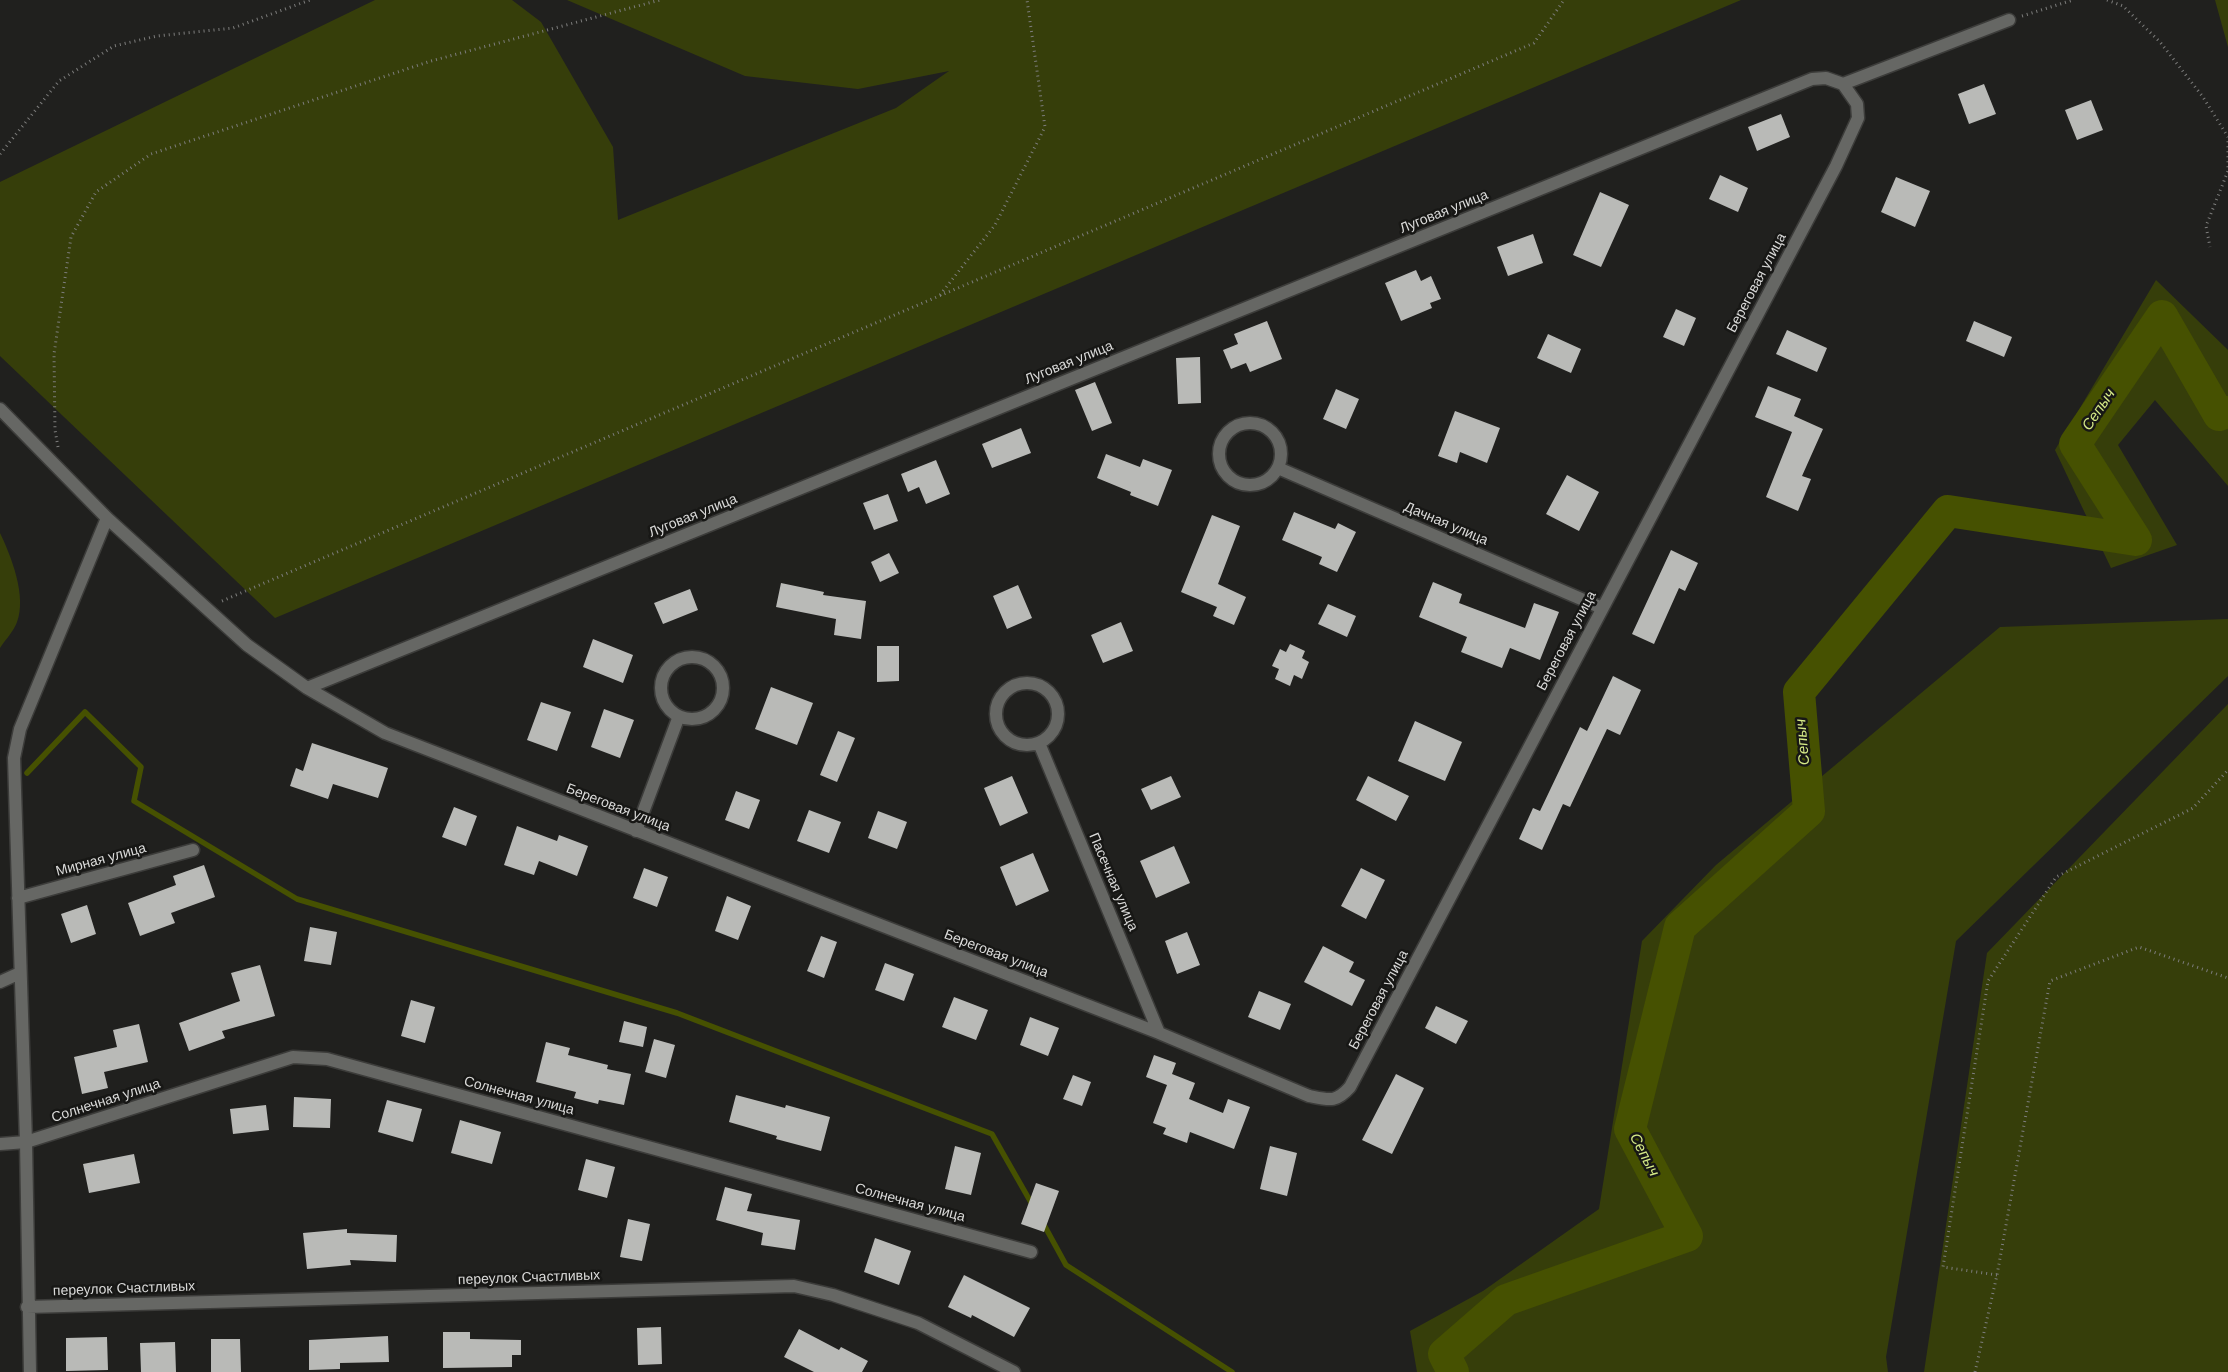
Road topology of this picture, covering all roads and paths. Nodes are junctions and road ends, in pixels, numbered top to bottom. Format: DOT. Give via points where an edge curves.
graph roads {
  1 [pos="310,0"];
  2 [pos="660,0"];
  3 [pos="1027,0"];
  4 [pos="1564,0"];
  5 [pos="2073,0"];
  6 [pos="2107,0"];
  7 [pos="2009,20"];
  8 [pos="1843,84"];
  9 [pos="0,154"];
  10 [pos="2210,247"];
  11 [pos="940,296"];
  12 [pos="0,409"];
  13 [pos="1278,468"];
  14 [pos="63,472"];
  15 [pos="106,518"];
  16 [pos="205,608"];
  17 [pos="1602,608"];
  18 [pos="306,688"];
  19 [pos="678,716"];
  20 [pos="1039,743"];
  21 [pos="2228,770"];
  22 [pos="636,831"];
  23 [pos="192,850"];
  24 [pos="18,898"];
  25 [pos="20,973"];
  26 [pos="2228,978"];
  27 [pos="0,982"];
  28 [pos="1159,1033"];
  29 [pos="26,1142"];
  30 [pos="0,1144"];
  31 [pos="1031,1252"];
  32 [pos="1997,1275"];
  33 [pos="27,1307"];
  34 [pos="30,1372"];
  35 [pos="1014,1372"];
  36 [pos="1974,1372"];
  1 -- 9 [label="path" via="233,28 157,36 114,46 59,82"];
  2 -- 14 [label="path" via="431,61 151,154 96,192 71,237 54,354 55,430"];
  3 -- 11 [label="path" via="1045,126 995,225"];
  4 -- 11 [label="path" via="1534,43"];
  5 -- 7 [label="path"];
  6 -- 10 [label="path" via="2123,6 2160,42 2203,96 2228,137 2228,171 2206,226"];
  7 -- 8 [label="street"];
  8 -- 17 [label="street, Береговая улица" via="1857,104 1858,118 1853,130"];
  8 -- 18 [label="street, Луговая улица" via="1826,78 1803,82"];
  11 -- 16 [label="path"];
  12 -- 14 [label="street, Береговая улица"];
  13 -- 13 [label="street" via="1279,444 1263,426 1239,424 1222,440 1220,464 1236,482 1260,484"];
  13 -- 17 [label="street, Дачная улица"];
  14 -- 15 [label="street, Береговая улица"];
  15 -- 16 [label="street, Береговая улица"];
  15 -- 24 [label="street" via="20,729 14,758"];
  16 -- 18 [label="street, Береговая улица" via="247,645"];
  17 -- 28 [label="street, Береговая улица" via="1361,1068 1341,1097 1328,1100 1309,1096"];
  18 -- 22 [label="street, Береговая улица" via="385,733"];
  19 -- 19 [label="street" via="702,717 710,714 720,702 722,678 706,660 682,658 664,674 663,698"];
  19 -- 22 [label="street"];
  20 -- 20 [label="street" via="1056,725 1056,701 1037,684 1013,686 998,703 996,719 999,726 1015,743"];
  20 -- 28 [label="street, Пасечная улица"];
  21 -- 32 [label="path" via="2193,808 2056,877 1988,981 1943,1267"];
  22 -- 28 [label="street, Береговая улица"];
  23 -- 24 [label="street, Мирная улица"];
  24 -- 25 [label="street"];
  25 -- 27 [label="street"];
  25 -- 29 [label="street"];
  26 -- 32 [label="path" via="2140,947 2050,981"];
  29 -- 30 [label="street, Солнечная улица"];
  29 -- 31 [label="street, Солнечная улица" via="293,1057 327,1059"];
  29 -- 33 [label="street"];
  32 -- 36 [label="path"];
  33 -- 34 [label="street"];
  33 -- 35 [label="street, переулок Счастливых" via="794,1286 834,1295 918,1322"];
}
